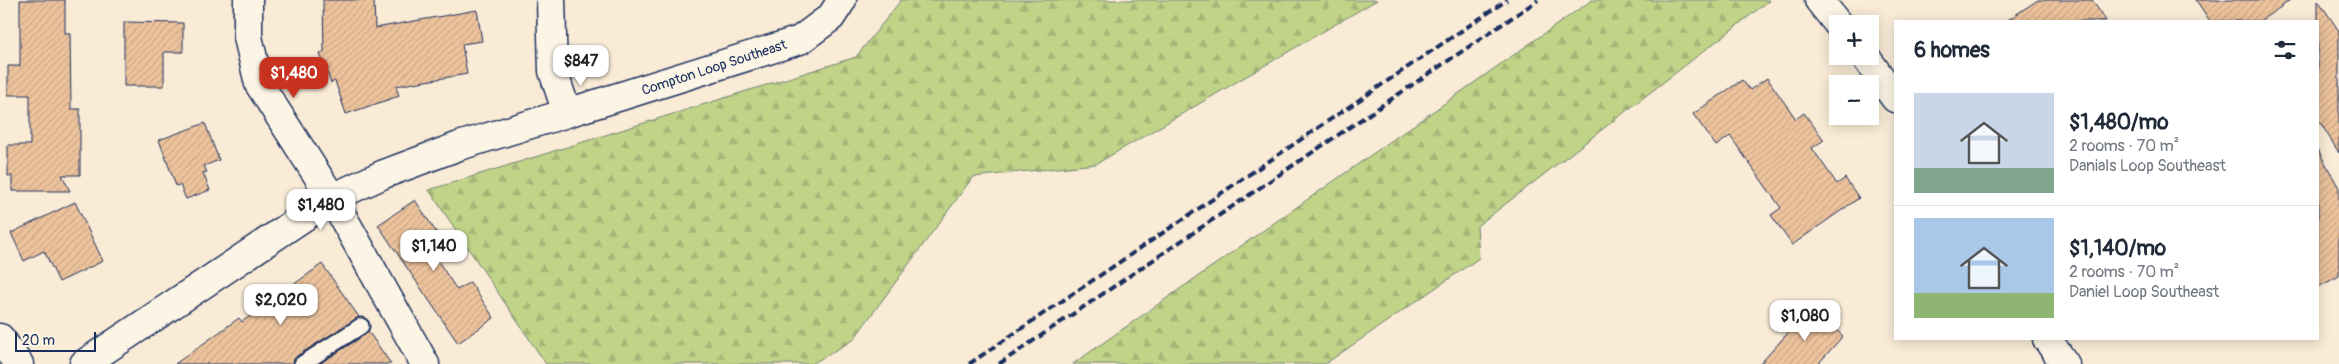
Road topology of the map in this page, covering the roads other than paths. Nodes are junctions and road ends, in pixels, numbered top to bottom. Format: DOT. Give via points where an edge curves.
graph roads {
  1 [pos="248,0"];
  2 [pos="551,0"];
  3 [pos="842,0"];
  4 [pos="1818,0"];
  5 [pos="1830,15"];
  6 [pos="1871,65"];
  7 [pos="1894,97"];
  8 [pos="567,113"];
  9 [pos="332,198"];
  10 [pos="361,326"];
  11 [pos="0,338"];
  12 [pos="19,364"];
  13 [pos="84,364"];
  14 [pos="302,364"];
  15 [pos="424,364"];
  1 -- 9 [label="street" via="248,37 259,84"];
  2 -- 8 [label="street" via="553,71"];
  3 -- 8 [label="street, Compton Loop Southeast" via="832,17 800,40"];
  4 -- 5 [label="street"];
  6 -- 7 [label="street"];
  8 -- 9 [label="street, Compton Loop Southeast" via="459,146 384,174"];
  9 -- 13 [label="street, Compton Loop Southeast"];
  9 -- 15 [label="street"];
  10 -- 14 [label="lane"];
  11 -- 12 [label="street"];
}
